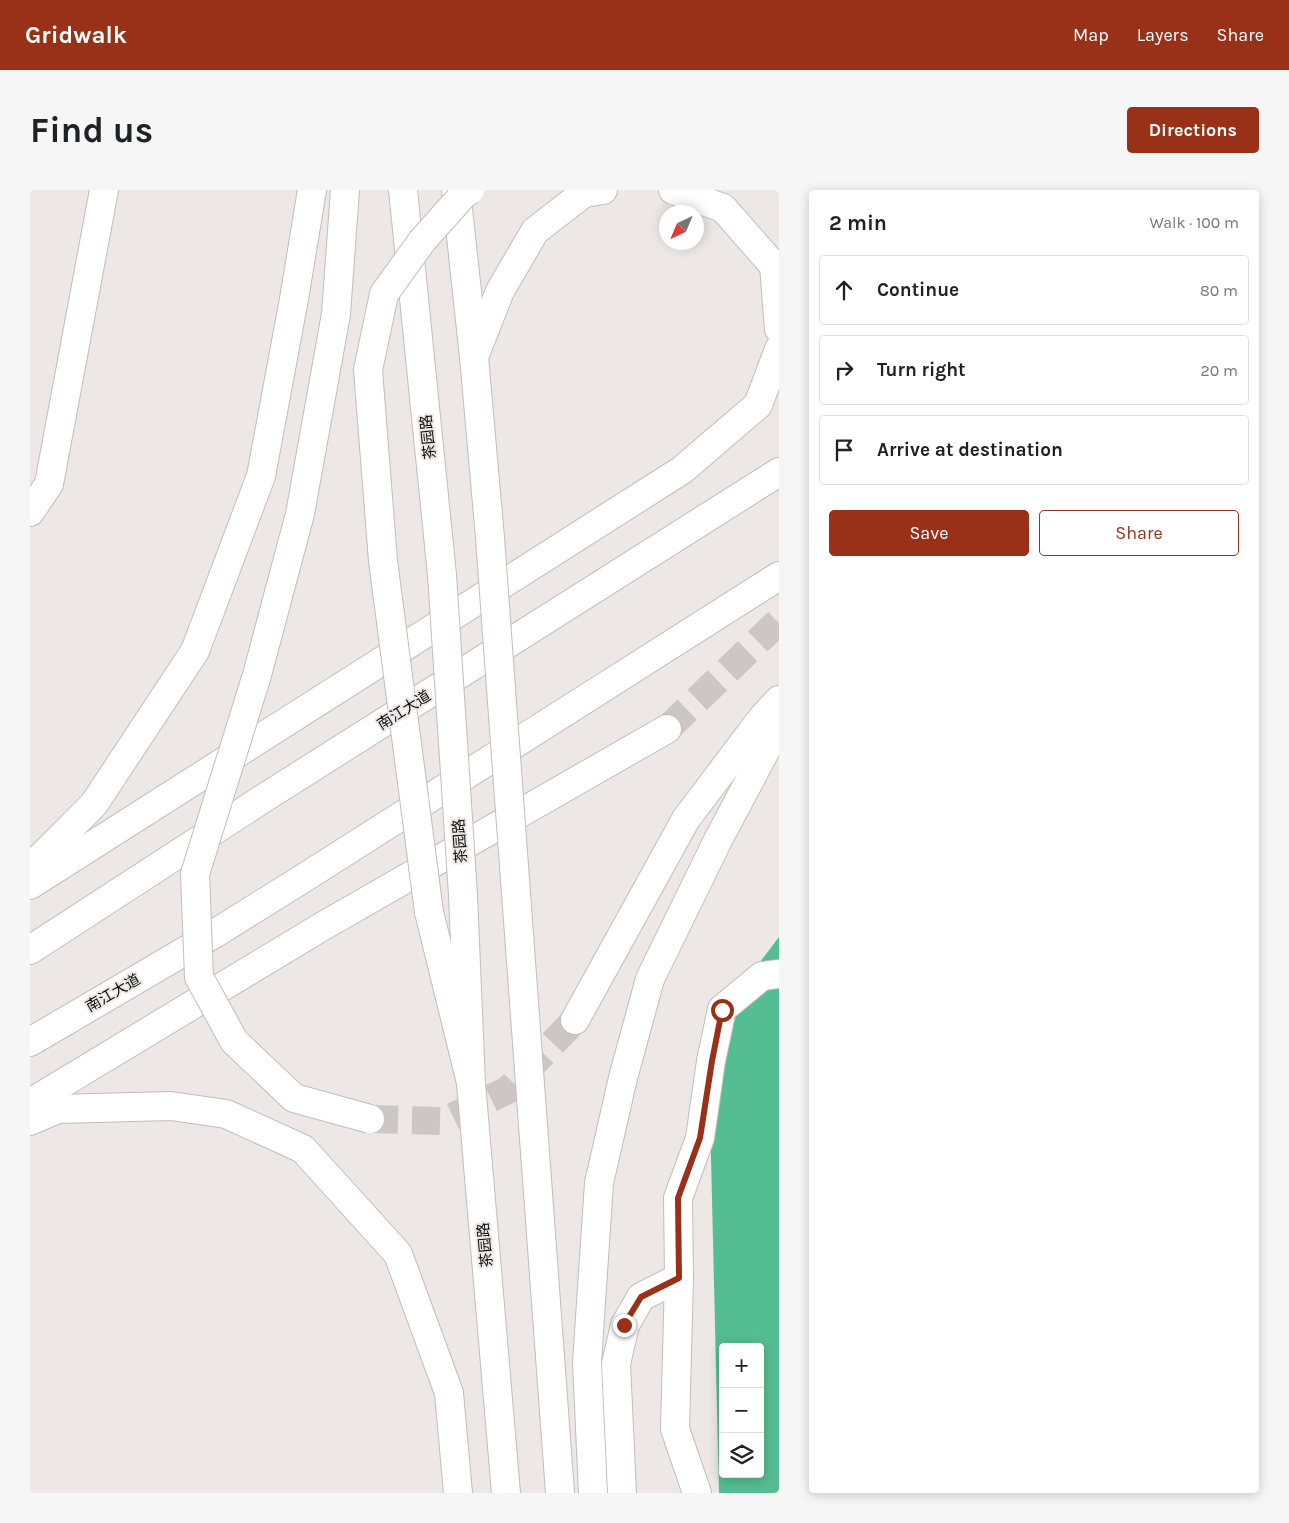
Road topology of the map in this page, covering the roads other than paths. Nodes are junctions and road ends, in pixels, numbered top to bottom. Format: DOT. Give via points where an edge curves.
graph roads {
  1 [pos="104,190"];
  2 [pos="312,190"];
  3 [pos="345,190"];
  4 [pos="403,190"];
  5 [pos="456,190"];
  6 [pos="470,190"];
  7 [pos="603,190"];
  8 [pos="673,190"];
  9 [pos="779,329"];
  10 [pos="779,349"];
  11 [pos="474,357"];
  12 [pos="779,472"];
  13 [pos="30,512"];
  14 [pos="779,576"];
  15 [pos="779,700"];
  16 [pos="779,725"];
  17 [pos="667,729"];
  18 [pos="30,868"];
  19 [pos="30,885"];
  20 [pos="30,950"];
  21 [pos="779,974"];
  22 [pos="576,1020"];
  23 [pos="30,1042"];
  24 [pos="471,1083"];
  25 [pos="30,1103"];
  26 [pos="370,1119"];
  27 [pos="30,1121"];
  28 [pos="679,1278"];
  29 [pos="458,1493"];
  30 [pos="506,1493"];
  31 [pos="560,1493"];
  32 [pos="593,1493"];
  33 [pos="622,1493"];
  34 [pos="698,1493"];
  1 -- 13 [label="main road" via="49,484"];
  2 -- 18 [label="main road" via="261,476 195,651 94,804"];
  3 -- 26 [label="main road, bridge" via="336,314 300,514 196,874 199,977 234,1041 294,1098"];
  4 -- 24 [label="main road, 茶园路, bridge" via="442,575 463,895"];
  5 -- 11 [label="main road"];
  6 -- 24 [label="main road, bridge" via="422,241 384,294 368,370 383,561 429,912"];
  7 -- 11 [label="main road" via="584,193 535,231 500,291"];
  8 -- 9 [label="main road" via="723,208 774,266"];
  10 -- 19 [label="main road" via="758,405 682,470"];
  11 -- 31 [label="main road, bridge"];
  12 -- 20 [label="main road, 南江大道"];
  14 -- 23 [label="main road, 南江大道" via="214,934"];
  15 -- 22 [label="main road" via="686,819"];
  16 -- 32 [label="main road" via="650,979 623,1078 599,1183 588,1362"];
  17 -- 25 [label="main road" via="323,926"];
  21 -- 28 [label="main road" via="762,976 722,1010 700,1138 678,1198"];
  24 -- 30 [label="main road, 茶园路"];
  27 -- 29 [label="main road" via="58,1109 171,1106 226,1114 303,1149 398,1254 449,1393"];
  28 -- 33 [label="main road" via="641,1297 624,1325 616,1364"];
  28 -- 34 [label="main road" via="675,1429"];
}
